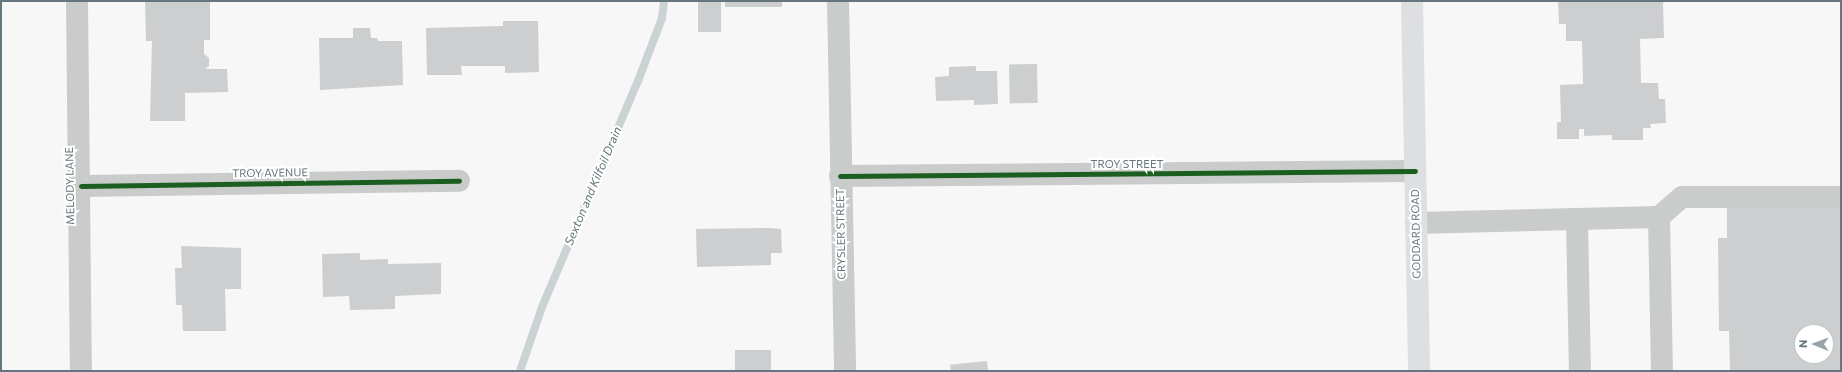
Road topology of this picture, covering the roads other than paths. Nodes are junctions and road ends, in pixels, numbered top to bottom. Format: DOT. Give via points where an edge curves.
graph roads {
  1 [pos="77,1"];
  2 [pos="838,1"];
  3 [pos="1412,1"];
  4 [pos="1415,171"];
  5 [pos="840,176"];
  6 [pos="459,181"];
  7 [pos="81,186"];
  8 [pos="1841,197"];
  9 [pos="1659,217"];
  10 [pos="1578,219"];
  11 [pos="1416,224"];
  12 [pos="82,371"];
  13 [pos="845,371"];
  14 [pos="1419,371"];
  15 [pos="1580,371"];
  16 [pos="1662,371"];
  1 -- 7 [label="street, MELODY LANE"];
  2 -- 5 [label="street, CRYSLER STREET"];
  3 -- 4 [label="main road, GODDARD ROAD"];
  4 -- 5 [label="street, TROY STREET"];
  4 -- 11 [label="main road, GODDARD ROAD"];
  5 -- 13 [label="street, CRYSLER STREET"];
  6 -- 7 [label="street, TROY AVENUE"];
  7 -- 12 [label="street, MELODY LANE"];
  8 -- 9 [label="street" via="1682,197"];
  9 -- 10 [label="street"];
  9 -- 16 [label="street"];
  10 -- 11 [label="street"];
  10 -- 15 [label="street"];
  11 -- 14 [label="main road, GODDARD ROAD"];
}
